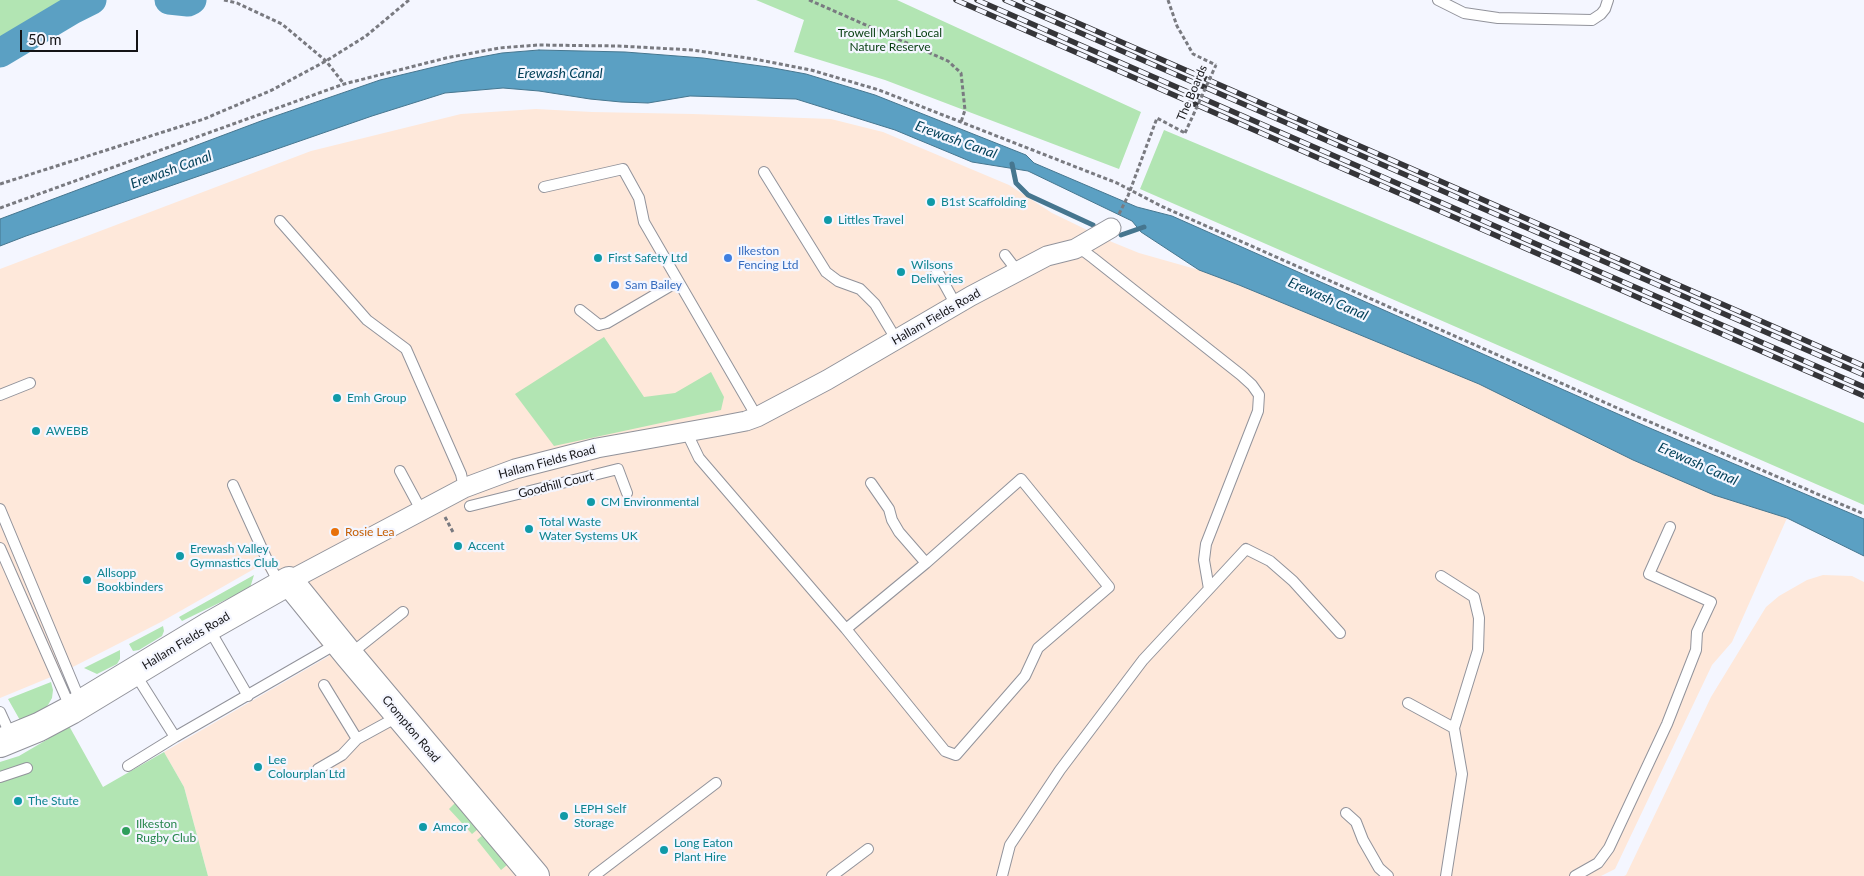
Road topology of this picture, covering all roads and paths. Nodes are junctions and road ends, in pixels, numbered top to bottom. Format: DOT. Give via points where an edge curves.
graph roads {
  1 [pos="224,0"];
  2 [pos="409,0"];
  3 [pos="809,0"];
  4 [pos="1168,0"];
  5 [pos="1438,0"];
  6 [pos="1608,0"];
  7 [pos="326,61"];
  8 [pos="344,84"];
  9 [pos="960,122"];
  10 [pos="764,172"];
  11 [pos="0,184"];
  12 [pos="544,187"];
  13 [pos="1130,191"];
  14 [pos="0,208"];
  15 [pos="280,221"];
  16 [pos="1113,224"];
  17 [pos="1075,249"];
  18 [pos="1005,255"];
  19 [pos="935,267"];
  20 [pos="1018,272"];
  21 [pos="677,282"];
  22 [pos="956,305"];
  23 [pos="580,310"];
  24 [pos="896,339"];
  25 [pos="30,383"];
  26 [pos="0,396"];
  27 [pos="757,417"];
  28 [pos="686,431"];
  29 [pos="400,471"];
  30 [pos="871,484"];
  31 [pos="233,485"];
  32 [pos="464,488"];
  33 [pos="627,493"];
  34 [pos="470,506"];
  35 [pos="0,508"];
  36 [pos="422,510"];
  37 [pos="1864,514"];
  38 [pos="1670,527"];
  39 [pos="0,548"];
  40 [pos="926,563"];
  41 [pos="1442,576"];
  42 [pos="285,583"];
  43 [pos="1209,589"];
  44 [pos="403,612"];
  45 [pos="208,626"];
  46 [pos="846,629"];
  47 [pos="1340,633"];
  48 [pos="344,649"];
  49 [pos="134,672"];
  50 [pos="324,685"];
  51 [pos="248,696"];
  52 [pos="1408,703"];
  53 [pos="76,706"];
  54 [pos="0,712"];
  55 [pos="400,715"];
  56 [pos="1454,728"];
  57 [pos="175,737"];
  58 [pos="357,739"];
  59 [pos="6,741"];
  60 [pos="128,766"];
  61 [pos="28,768"];
  62 [pos="318,769"];
  63 [pos="0,777"];
  64 [pos="716,783"];
  65 [pos="1346,813"];
  66 [pos="868,849"];
  67 [pos="536,876"];
  68 [pos="594,876"];
  69 [pos="832,876"];
  70 [pos="1002,876"];
  71 [pos="1388,876"];
  72 [pos="1446,876"];
  73 [pos="1575,876"];
  1 -- 7 [label="path" via="282,24"];
  2 -- 7 [label="path" via="366,36"];
  3 -- 9 [label="path" via="948,61 961,73 965,110"];
  4 -- 13 [label="path, The Boards, bridge" via="1177,26 1193,54 1216,65 1185,132 1157,118"];
  5 -- 6 [label="lane" via="1464,13 1498,18 1592,20 1605,9"];
  7 -- 8 [label="path"];
  7 -- 11 [label="path" via="272,90 204,119"];
  8 -- 9 [label="path" via="499,48 538,45 692,50 811,70 879,90"];
  8 -- 14 [label="path"];
  9 -- 13 [label="path" via="1117,183"];
  10 -- 24 [label="lane" via="826,272 860,290 874,304"];
  12 -- 21 [label="lane" via="622,169 639,198 644,222"];
  13 -- 16 [label="path"];
  13 -- 37 [label="path"];
  15 -- 32 [label="lane" via="367,320 406,349 461,474"];
  16 -- 17 [label="street, Hallam Fields Road"];
  17 -- 20 [label="street, Hallam Fields Road" via="1047,256"];
  17 -- 43 [label="lane" via="1085,252 1226,362 1259,395 1258,411 1206,544 1204,560"];
  18 -- 20 [label="lane"];
  19 -- 22 [label="lane"];
  20 -- 22 [label="street, Hallam Fields Road"];
  21 -- 23 [label="lane" via="607,323 599,325"];
  21 -- 27 [label="lane"];
  22 -- 24 [label="street, Hallam Fields Road"];
  24 -- 27 [label="street, Hallam Fields Road"];
  25 -- 26 [label="lane"];
  27 -- 28 [label="street, Hallam Fields Road"];
  28 -- 32 [label="street, Hallam Fields Road" via="544,461"];
  28 -- 46 [label="lane" via="699,458"];
  29 -- 36 [label="lane"];
  30 -- 40 [label="lane" via="889,509 899,532"];
  31 -- 42 [label="lane" via="268,562"];
  32 -- 36 [label="street, Hallam Fields Road"];
  33 -- 34 [label="lane, Goodhill Court" via="618,469"];
  35 -- 53 [label="lane"];
  36 -- 42 [label="street, Hallam Fields Road"];
  38 -- 73 [label="lane" via="1649,574 1711,602 1667,724 1606,854 1594,866"];
  39 -- 53 [label="lane"];
  40 -- 46 [label="lane"];
  40 -- 46 [label="lane" via="1021,479 1109,587 1038,648 1026,676 956,755 945,751"];
  41 -- 56 [label="lane" via="1474,597 1479,618 1478,650"];
  42 -- 45 [label="street, Hallam Fields Road"];
  42 -- 48 [label="street, Crompton Road"];
  43 -- 47 [label="lane" via="1246,549 1270,561 1293,581"];
  43 -- 70 [label="lane" via="1143,660 1060,770 1010,845"];
  44 -- 48 [label="lane"];
  45 -- 49 [label="street, Hallam Fields Road"];
  45 -- 51 [label="lane"];
  48 -- 51 [label="lane"];
  48 -- 55 [label="street, Crompton Road"];
  49 -- 53 [label="street, Hallam Fields Road"];
  49 -- 57 [label="lane"];
  50 -- 58 [label="lane"];
  51 -- 57 [label="lane"];
  52 -- 56 [label="lane"];
  53 -- 59 [label="street, Hallam Fields Road"];
  54 -- 59 [label="lane"];
  55 -- 58 [label="lane"];
  55 -- 67 [label="street, Crompton Road"];
  56 -- 72 [label="lane" via="1462,774"];
  57 -- 60 [label="lane"];
  58 -- 62 [label="lane" via="342,754"];
  61 -- 63 [label="lane"];
  64 -- 68 [label="lane"];
  65 -- 71 [label="lane" via="1356,822 1379,868"];
  66 -- 69 [label="lane"];
}
